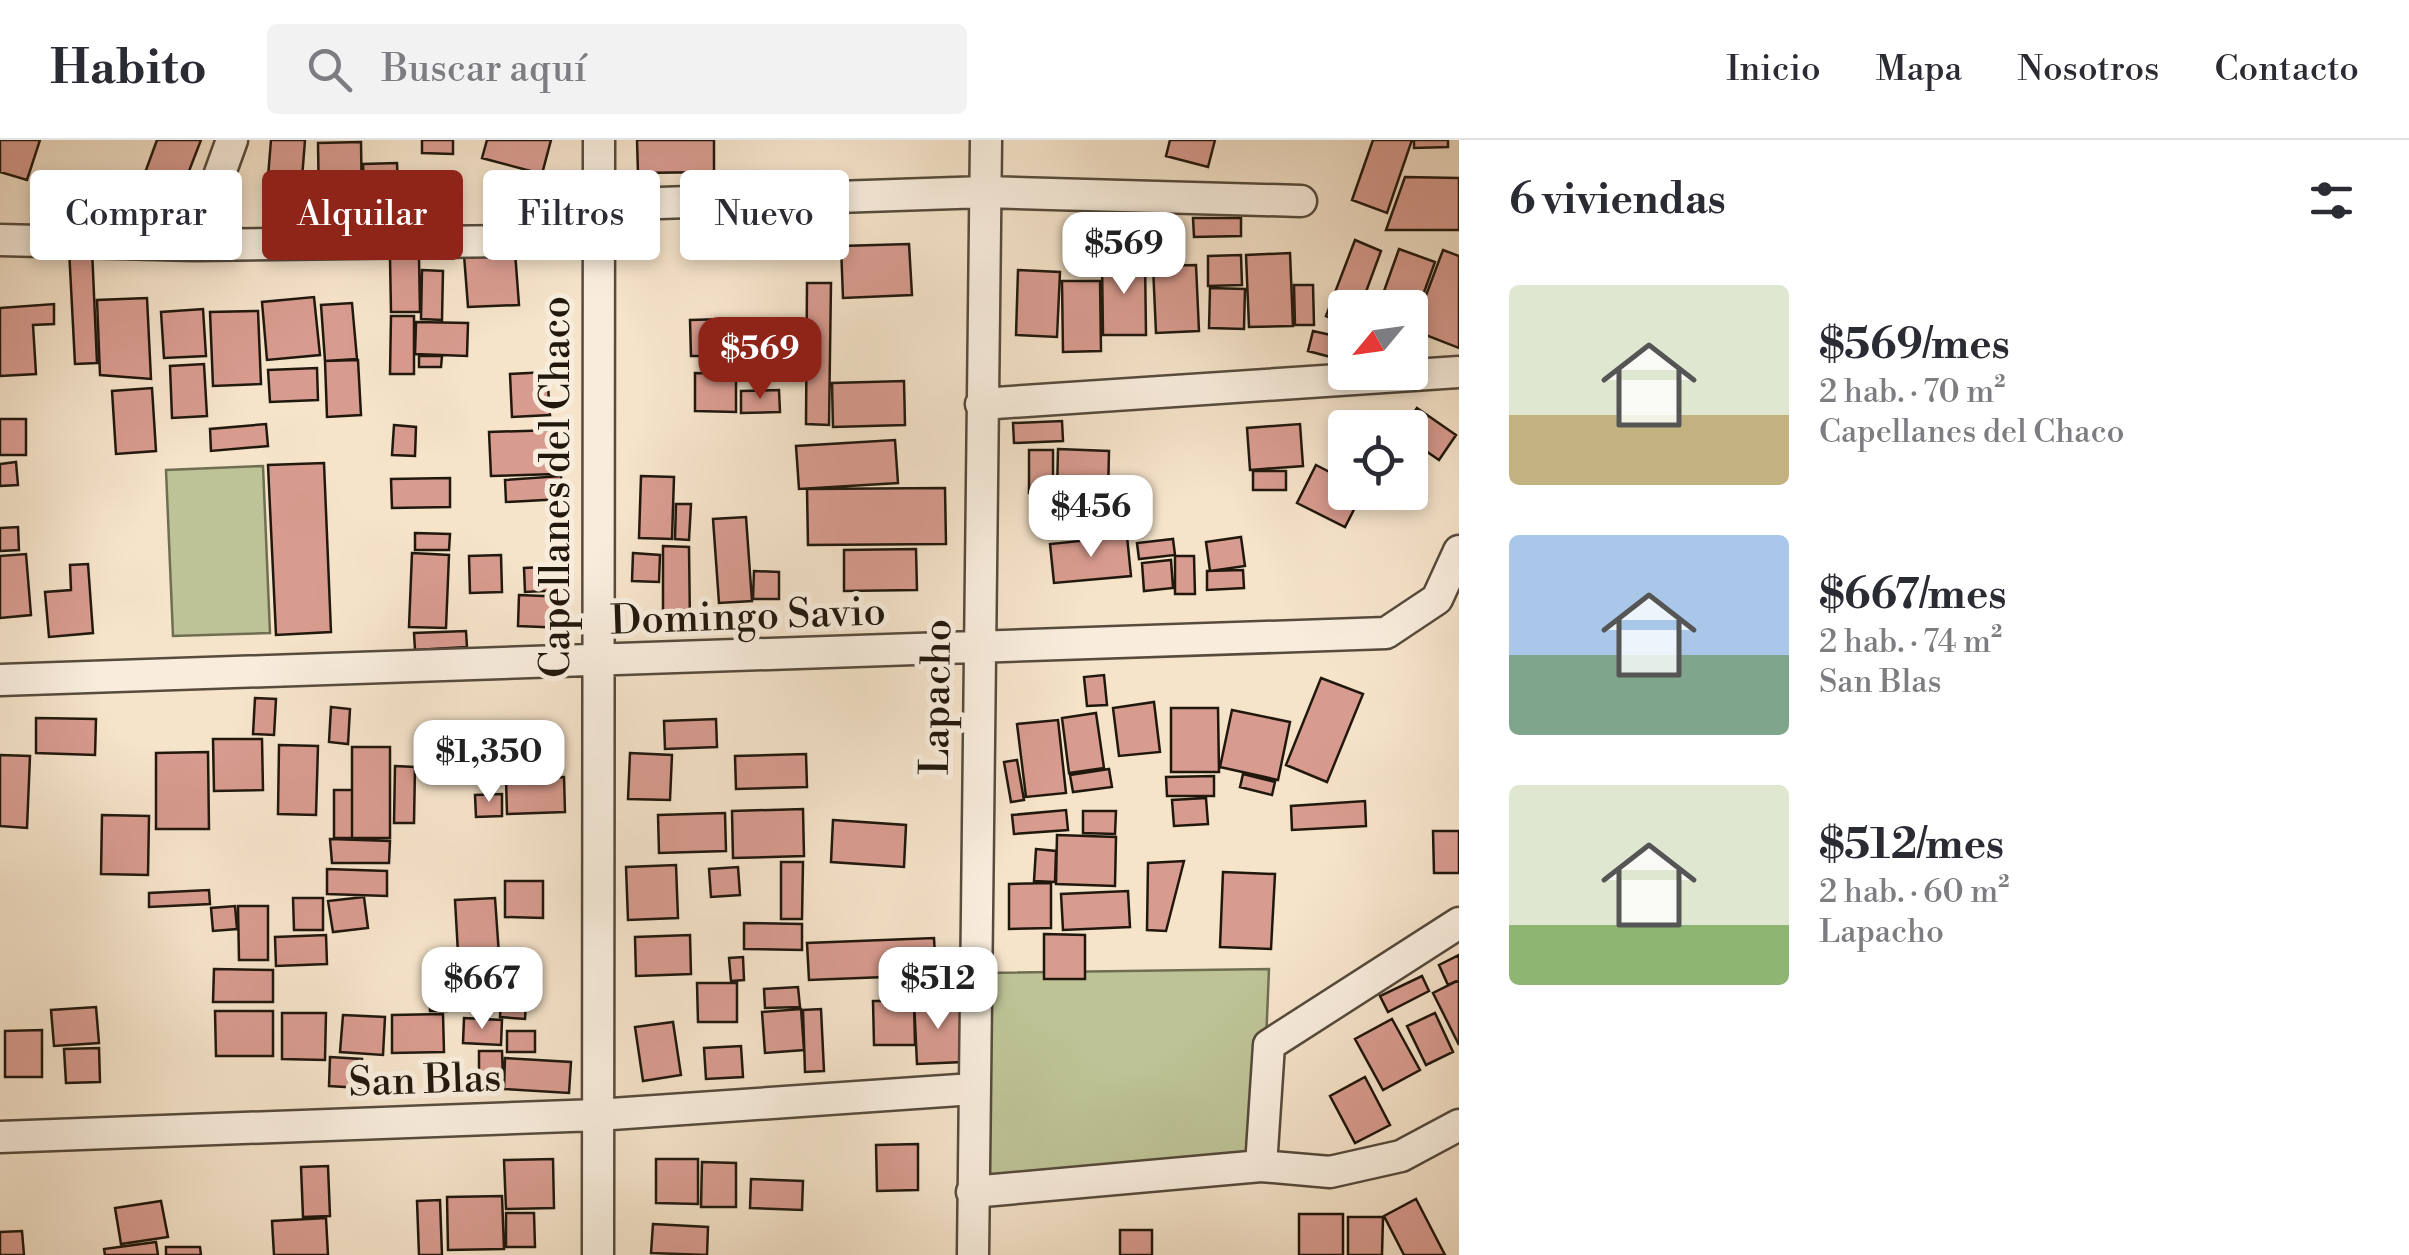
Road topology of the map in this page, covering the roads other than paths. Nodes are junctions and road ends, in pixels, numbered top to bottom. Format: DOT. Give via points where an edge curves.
graph roads {
  1 [pos="232,140"];
  2 [pos="599,140"];
  3 [pos="986,140"];
  4 [pos="221,170"];
  5 [pos="599,170"];
  6 [pos="984,192"];
  7 [pos="1301,201"];
  8 [pos="660,203"];
  9 [pos="0,240"];
  10 [pos="30,241"];
  11 [pos="483,241"];
  12 [pos="242,244"];
  13 [pos="599,260"];
  14 [pos="1459,372"];
  15 [pos="981,404"];
  16 [pos="1459,552"];
  17 [pos="978,648"];
  18 [pos="596,662"];
  19 [pos="0,680"];
  20 [pos="1459,923"];
  21 [pos="973,1089"];
  22 [pos="597,1115"];
  23 [pos="1459,1125"];
  24 [pos="0,1138"];
  25 [pos="1261,1166"];
  26 [pos="972,1192"];
  27 [pos="598,1255"];
  28 [pos="973,1255"];
  1 -- 4 [label="street"];
  2 -- 5 [label="street, Capellanes del Chaco"];
  3 -- 6 [label="street, Lapacho"];
  6 -- 7 [label="street"];
  6 -- 8 [label="street"];
  6 -- 15 [label="street, Lapacho"];
  9 -- 10 [label="street"];
  11 -- 12 [label="street"];
  13 -- 18 [label="street, Capellanes del Chaco"];
  14 -- 15 [label="street"];
  15 -- 17 [label="street, Lapacho"];
  16 -- 17 [label="street, Domingo Savio" via="1437,599 1386,633"];
  17 -- 18 [label="street, Domingo Savio"];
  17 -- 21 [label="street, Lapacho"];
  18 -- 19 [label="street, Domingo Savio"];
  18 -- 22 [label="street, Capellanes del Chaco"];
  20 -- 25 [label="street" via="1269,1045"];
  21 -- 22 [label="street, San Blas"];
  21 -- 26 [label="street, Lapacho"];
  22 -- 24 [label="street, San Blas"];
  22 -- 27 [label="street, Capellanes del Chaco"];
  23 -- 25 [label="street" via="1402,1156 1330,1172"];
  25 -- 26 [label="street"];
  26 -- 28 [label="street, Lapacho"];
}
